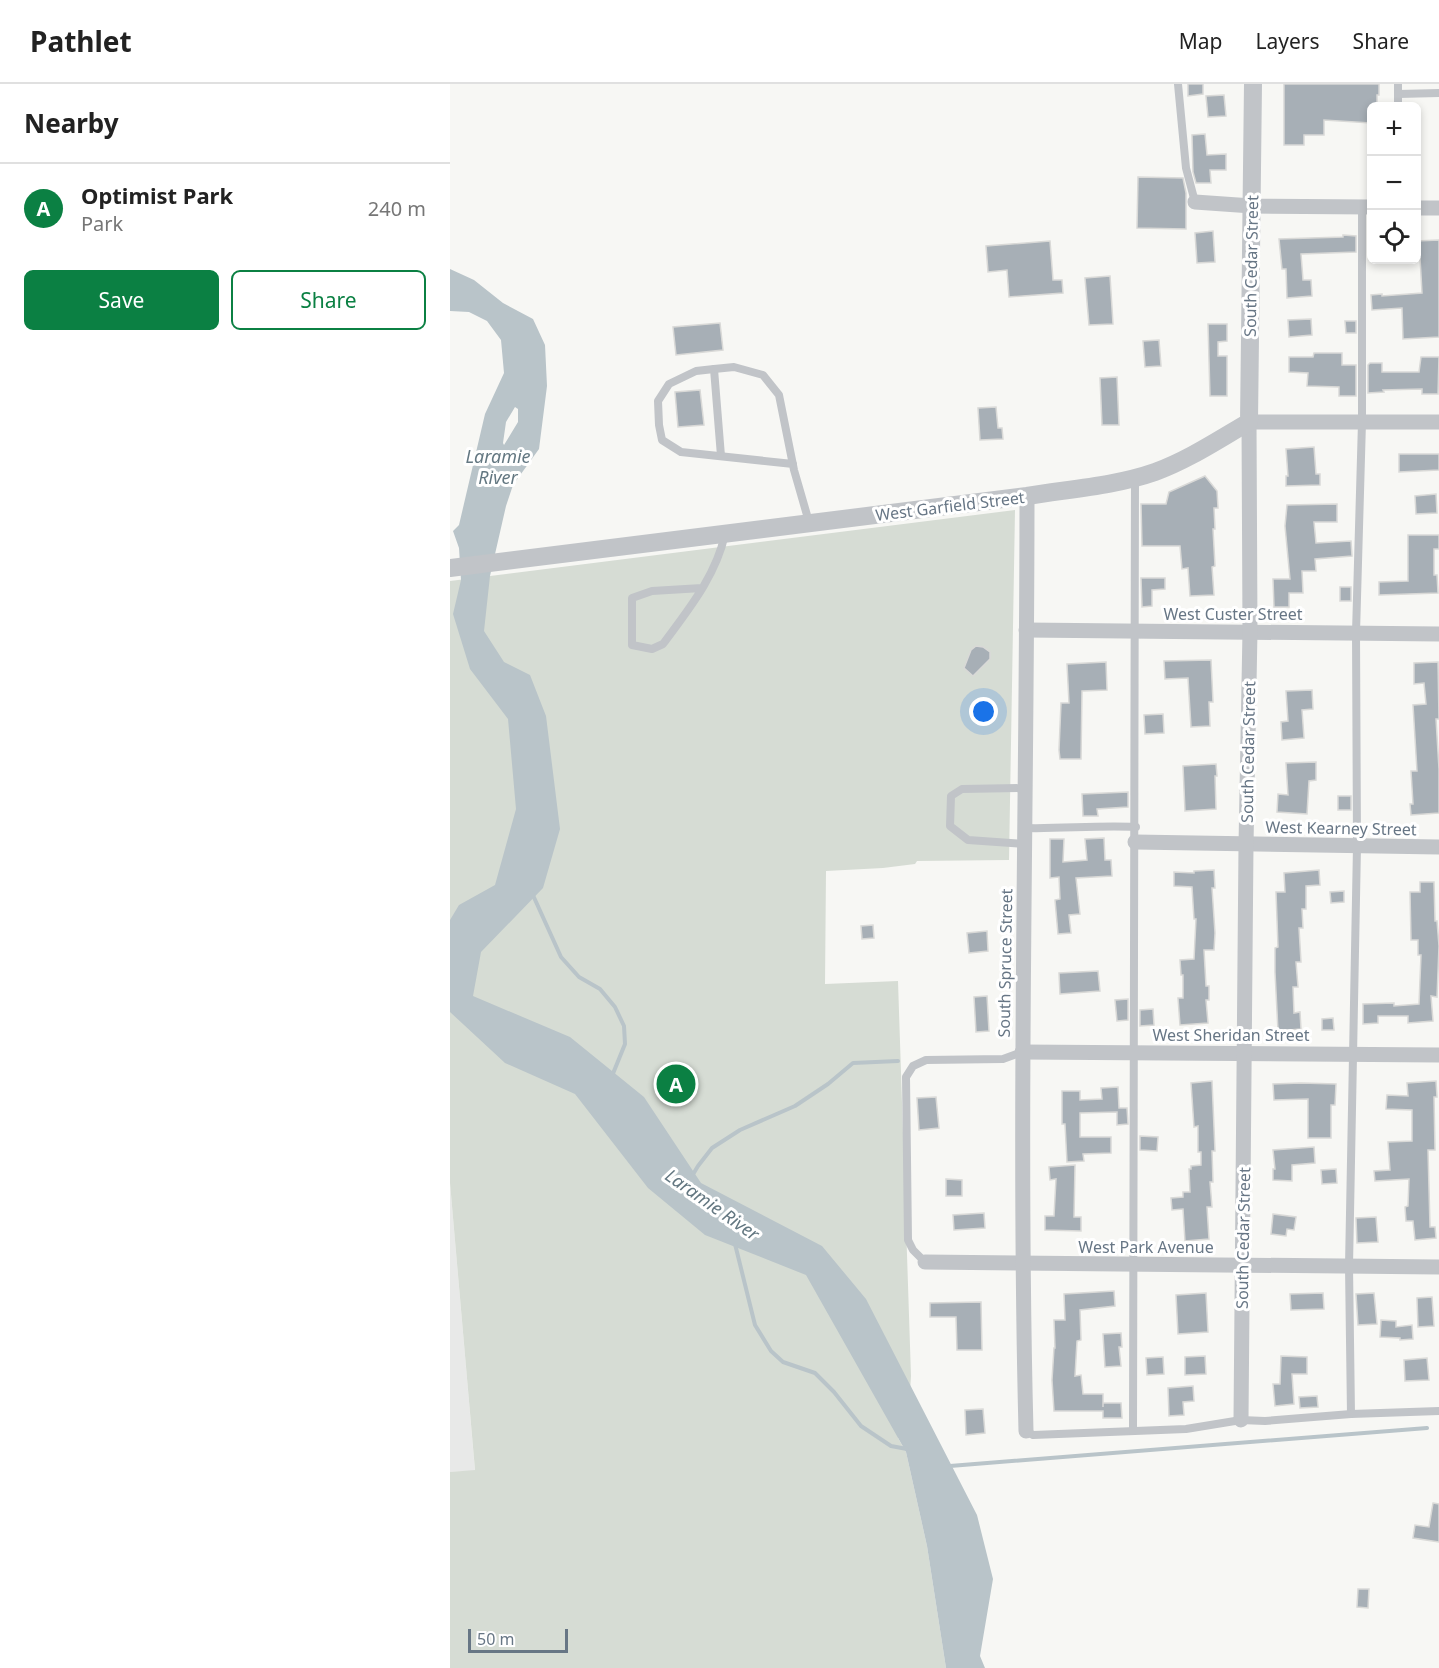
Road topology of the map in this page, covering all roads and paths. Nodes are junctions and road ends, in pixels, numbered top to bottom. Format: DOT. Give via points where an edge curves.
graph roads {
  1 [pos="1178,84"];
  2 [pos="1253,84"];
  3 [pos="1398,84"];
  4 [pos="1439,93"];
  5 [pos="1398,94"];
  6 [pos="1398,102"];
  7 [pos="1195,202"];
  8 [pos="1252,206"];
  9 [pos="1367,207"];
  10 [pos="1421,208"];
  11 [pos="1439,208"];
  12 [pos="714,369"];
  13 [pos="1249,422"];
  14 [pos="1362,422"];
  15 [pos="1439,422"];
  16 [pos="721,456"];
  17 [pos="793,464"];
  18 [pos="1136,477"];
  19 [pos="1027,496"];
  20 [pos="809,524"];
  21 [pos="725,534"];
  22 [pos="450,568"];
  23 [pos="702,588"];
  24 [pos="1026,630"];
  25 [pos="1136,631"];
  26 [pos="1250,631"];
  27 [pos="1356,633"];
  28 [pos="1439,634"];
  29 [pos="1025,788"];
  30 [pos="1024,828"];
  31 [pos="1135,834"];
  32 [pos="1024,844"];
  33 [pos="1246,845"];
  34 [pos="1357,846"];
  35 [pos="1439,847"];
  36 [pos="1022,1052"];
  37 [pos="1133,1053"];
  38 [pos="1245,1053"];
  39 [pos="1352,1054"];
  40 [pos="1439,1055"];
  41 [pos="925,1262"];
  42 [pos="1022,1264"];
  43 [pos="1132,1264"];
  44 [pos="1243,1265"];
  45 [pos="1349,1266"];
  46 [pos="1439,1267"];
  47 [pos="1439,1411"];
  48 [pos="1351,1414"];
  49 [pos="1240,1420"];
  50 [pos="1026,1431"];
  51 [pos="1133,1431"];
  1 -- 7 [label="lane" via="1186,168"];
  2 -- 8 [label="street, South Cedar Street"];
  3 -- 5 [label="lane"];
  4 -- 5 [label="lane"];
  5 -- 6 [label="lane"];
  7 -- 8 [label="street"];
  8 -- 9 [label="street"];
  8 -- 13 [label="street, South Cedar Street"];
  9 -- 14 [label="lane"];
  10 -- 11 [label="street"];
  12 -- 16 [label="lane"];
  12 -- 16 [label="lane" via="696,371 669,384 658,401 659,425 662,440 681,452"];
  12 -- 17 [label="lane" via="734,368 763,375 779,395"];
  13 -- 14 [label="street, West Garfield Street"];
  13 -- 18 [label="street, West Garfield Street" via="1181,461"];
  13 -- 26 [label="street, South Cedar Street"];
  14 -- 15 [label="street, West Garfield Street"];
  14 -- 27 [label="lane"];
  16 -- 17 [label="lane"];
  17 -- 20 [label="lane"];
  18 -- 19 [label="street, West Garfield Street"];
  18 -- 25 [label="lane"];
  19 -- 20 [label="street, West Garfield Street"];
  19 -- 24 [label="street, South Spruce Street"];
  20 -- 21 [label="street, West Garfield Street"];
  21 -- 22 [label="street, West Garfield Street"];
  21 -- 23 [label="lane" via="721,555"];
  23 -- 23 [label="lane" via="663,644 652,648 632,645 632,598 652,591"];
  24 -- 25 [label="street, West Custer Street"];
  24 -- 29 [label="street, South Spruce Street"];
  25 -- 26 [label="street, West Custer Street"];
  25 -- 31 [label="lane"];
  26 -- 27 [label="street, West Custer Street"];
  26 -- 33 [label="street, South Cedar Street"];
  27 -- 28 [label="street, West Custer Street"];
  27 -- 34 [label="lane"];
  29 -- 30 [label="street, South Spruce Street"];
  29 -- 32 [label="lane" via="962,789 951,796 950,811 950,826 968,840"];
  30 -- 31 [label="lane" via="1101,825"];
  30 -- 32 [label="street, South Spruce Street"];
  31 -- 33 [label="street, West Kearney Street"];
  31 -- 37 [label="lane"];
  32 -- 36 [label="street, South Spruce Street"];
  33 -- 34 [label="street, West Kearney Street"];
  33 -- 38 [label="street, South Cedar Street"];
  34 -- 35 [label="street, West Kearney Street"];
  34 -- 39 [label="lane"];
  36 -- 37 [label="street, West Sheridan Street"];
  36 -- 41 [label="lane" via="1003,1059 926,1060 913,1066 906,1077 908,1240"];
  36 -- 42 [label="street, South Spruce Street"];
  37 -- 38 [label="street, West Sheridan Street"];
  37 -- 43 [label="lane"];
  38 -- 39 [label="street, West Sheridan Street"];
  38 -- 44 [label="street, South Cedar Street"];
  39 -- 40 [label="street, West Sheridan Street"];
  39 -- 45 [label="lane"];
  41 -- 42 [label="street, West Park Avenue"];
  42 -- 43 [label="street, West Park Avenue"];
  42 -- 50 [label="street, South Spruce Street"];
  43 -- 44 [label="street, West Park Avenue"];
  43 -- 51 [label="lane"];
  44 -- 45 [label="street, West Park Avenue"];
  44 -- 49 [label="street, South Cedar Street"];
  45 -- 46 [label="street, West Park Avenue"];
  45 -- 48 [label="lane"];
  47 -- 48 [label="lane"];
  48 -- 49 [label="lane"];
  49 -- 51 [label="lane" via="1186,1429"];
  50 -- 51 [label="lane" via="1033,1435"];
}
